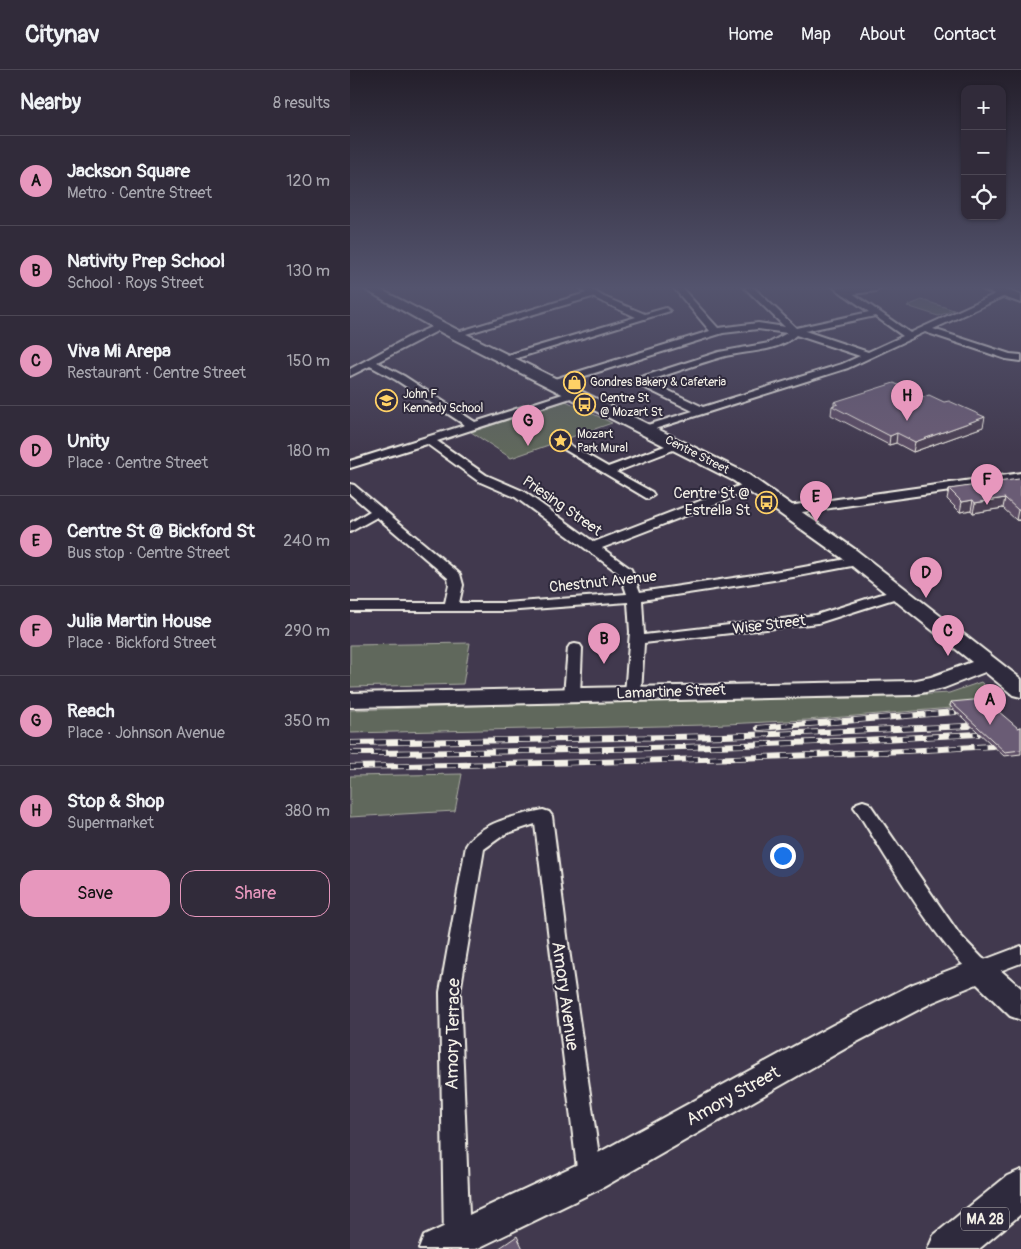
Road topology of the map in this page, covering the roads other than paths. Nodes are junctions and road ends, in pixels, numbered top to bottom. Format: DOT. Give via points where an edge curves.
graph roads {
  1 [pos="406,342"];
  2 [pos="472,342"];
  3 [pos="559,342"];
  4 [pos="680,342"];
  5 [pos="778,342"];
  6 [pos="830,342"];
  7 [pos="896,342"];
  8 [pos="964,342"];
  9 [pos="868,355"];
  10 [pos="504,358"];
  11 [pos="1021,358"];
  12 [pos="370,362"];
  13 [pos="350,373"];
  14 [pos="552,383"];
  15 [pos="573,394"];
  16 [pos="702,411"];
  17 [pos="474,426"];
  18 [pos="645,429"];
  19 [pos="428,440"];
  20 [pos="561,443"];
  21 [pos="677,445"];
  22 [pos="350,465"];
  23 [pos="607,471"];
  24 [pos="1021,477"];
  25 [pos="753,485"];
  26 [pos="350,488"];
  27 [pos="648,495"];
  28 [pos="788,510"];
  29 [pos="378,512"];
  30 [pos="350,528"];
  31 [pos="593,547"];
  32 [pos="857,561"];
  33 [pos="898,593"];
  34 [pos="636,597"];
  35 [pos="451,606"];
  36 [pos="350,607"];
  37 [pos="636,640"];
  38 [pos="575,648"];
  39 [pos="988,663"];
  40 [pos="1021,690"];
  41 [pos="633,694"];
  42 [pos="572,695"];
  43 [pos="350,700"];
  44 [pos="862,807"];
  45 [pos="544,816"];
  46 [pos="1021,954"];
  47 [pos="981,970"];
  48 [pos="1021,1006"];
  49 [pos="590,1176"];
  50 [pos="1021,1189"];
  51 [pos="447,1245"];
  52 [pos="948,1249"];
  1 -- 12 [label="street"];
  2 -- 10 [label="main road, Centre Street"];
  3 -- 10 [label="street"];
  4 -- 14 [label="street"];
  5 -- 16 [label="street" via="722,354 639,381"];
  6 -- 9 [label="street"];
  7 -- 9 [label="street"];
  8 -- 11 [label="street"];
  9 -- 16 [label="street" via="845,366"];
  10 -- 14 [label="main road, Centre Street"];
  12 -- 13 [label="street"];
  12 -- 17 [label="street"];
  14 -- 15 [label="main road, Centre Street"];
  15 -- 17 [label="street"];
  15 -- 18 [label="main road, Centre Street"];
  16 -- 18 [label="street"];
  17 -- 19 [label="street"];
  18 -- 21 [label="main road, Centre Street"];
  19 -- 22 [label="street"];
  19 -- 31 [label="street, Priesing Street" via="482,478 519,494"];
  20 -- 23 [label="street"];
  21 -- 23 [label="street"];
  21 -- 25 [label="main road, Centre Street"];
  23 -- 27 [label="street"];
  24 -- 28 [label="street"];
  25 -- 28 [label="main road, Centre Street"];
  25 -- 31 [label="street"];
  26 -- 29 [label="street"];
  28 -- 32 [label="main road, Centre Street"];
  29 -- 30 [label="street"];
  29 -- 35 [label="street" via="455,577"];
  31 -- 34 [label="street, Priesing Street" via="626,572"];
  32 -- 33 [label="main road, Centre Street"];
  32 -- 34 [label="street, Chestnut Avenue"];
  33 -- 37 [label="street, Wise Street" via="813,620"];
  33 -- 39 [label="main road, Centre Street"];
  34 -- 35 [label="street, Chestnut Avenue" via="505,607"];
  34 -- 37 [label="street"];
  35 -- 36 [label="street, Chestnut Avenue"];
  37 -- 41 [label="street"];
  38 -- 42 [label="street"];
  39 -- 40 [label="main road, Centre Street"];
  39 -- 41 [label="main road, Lamartine Street" via="919,688"];
  41 -- 42 [label="main road, Lamartine Street"];
  42 -- 43 [label="main road, Lamartine Street"];
  44 -- 47 [label="street" via="952,940"];
  45 -- 49 [label="street, Amory Avenue" via="544,842 556,936"];
  45 -- 51 [label="street, Amory Terrace" via="500,828 475,846 450,992"];
  46 -- 47 [label="street"];
  47 -- 48 [label="main road"];
  47 -- 49 [label="main road, Amory Street" via="923,993 853,1029"];
  49 -- 51 [label="main road, Amory Street"];
  50 -- 52 [label="main road, MA 28"];
}
